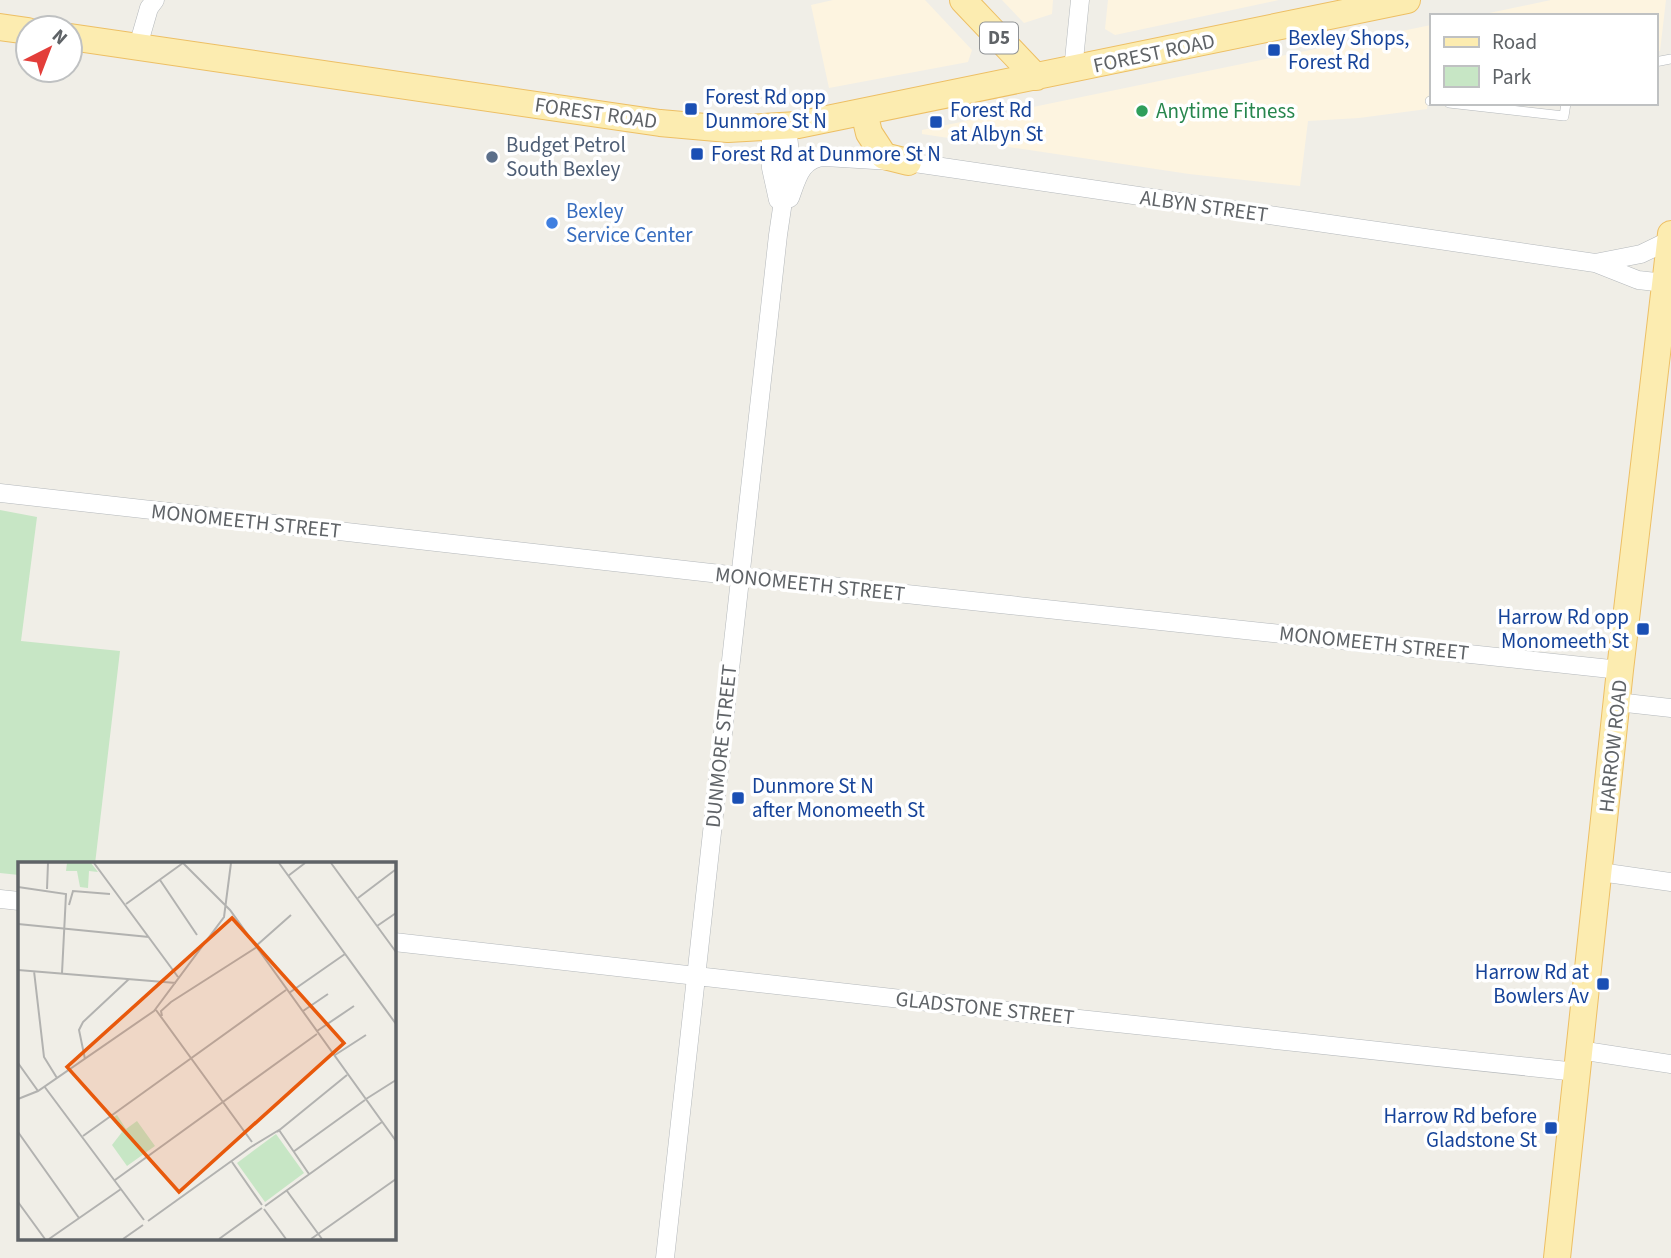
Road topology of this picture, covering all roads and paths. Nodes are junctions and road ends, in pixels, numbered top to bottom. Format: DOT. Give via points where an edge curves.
graph roads {
  1 [pos="155,0"];
  2 [pos="963,0"];
  3 [pos="1080,0"];
  4 [pos="1407,0"];
  5 [pos="84,39"];
  6 [pos="138,46"];
  7 [pos="1073,70"];
  8 [pos="1036,77"];
  9 [pos="1467,105"];
  10 [pos="1566,105"];
  11 [pos="875,110"];
  12 [pos="779,127"];
  13 [pos="813,159"];
  14 [pos="908,162"];
  15 [pos="1671,234"];
  16 [pos="778,235"];
  17 [pos="1670,240"];
  18 [pos="1595,263"];
  19 [pos="1668,276"];
  20 [pos="0,493"];
  21 [pos="740,576"];
  22 [pos="1620,670"];
  23 [pos="1617,702"];
  24 [pos="1671,708"];
  25 [pos="1600,873"];
  26 [pos="1671,882"];
  27 [pos="0,899"];
  28 [pos="18,901"];
  29 [pos="396,942"];
  30 [pos="695,976"];
  31 [pos="1578,1061"];
  32 [pos="1671,1064"];
  33 [pos="665,1258"];
  34 [pos="1556,1258"];
  1 -- 6 [label="street"];
  2 -- 8 [label="main road, D5"];
  3 -- 7 [label="street"];
  4 -- 7 [label="main road, FOREST ROAD"];
  5 -- 6 [label="main road, FOREST ROAD"];
  6 -- 12 [label="main road, FOREST ROAD" via="660,123 728,130"];
  7 -- 8 [label="main road, FOREST ROAD"];
  8 -- 11 [label="main road, FOREST ROAD"];
  9 -- 10 [label="lane" via="1564,116"];
  11 -- 12 [label="main road, FOREST ROAD"];
  11 -- 14 [label="main road"];
  12 -- 16 [label="street, DUNMORE STREET" via="771,168 778,198"];
  13 -- 14 [label="street, ALBYN STREET"];
  13 -- 16 [label="street, DUNMORE STREET" via="799,176"];
  14 -- 18 [label="street, ALBYN STREET"];
  15 -- 17 [label="main road, HARROW ROAD"];
  16 -- 21 [label="street, DUNMORE STREET"];
  17 -- 18 [label="street, ALBYN STREET" via="1641,254"];
  17 -- 19 [label="main road, HARROW ROAD"];
  18 -- 19 [label="street, ALBYN STREET" via="1638,280"];
  19 -- 22 [label="main road, HARROW ROAD"];
  20 -- 21 [label="street, MONOMEETH STREET"];
  21 -- 22 [label="street, MONOMEETH STREET"];
  21 -- 30 [label="street, DUNMORE STREET"];
  22 -- 23 [label="main road, HARROW ROAD"];
  23 -- 24 [label="street"];
  23 -- 25 [label="main road, HARROW ROAD"];
  25 -- 26 [label="street"];
  25 -- 31 [label="main road, HARROW ROAD"];
  27 -- 28 [label="street"];
  29 -- 30 [label="street, GLADSTONE STREET"];
  30 -- 31 [label="street, GLADSTONE STREET"];
  30 -- 33 [label="street, DUNMORE STREET"];
  31 -- 32 [label="street, GLADSTONE STREET"];
  31 -- 34 [label="main road, HARROW ROAD"];
}
